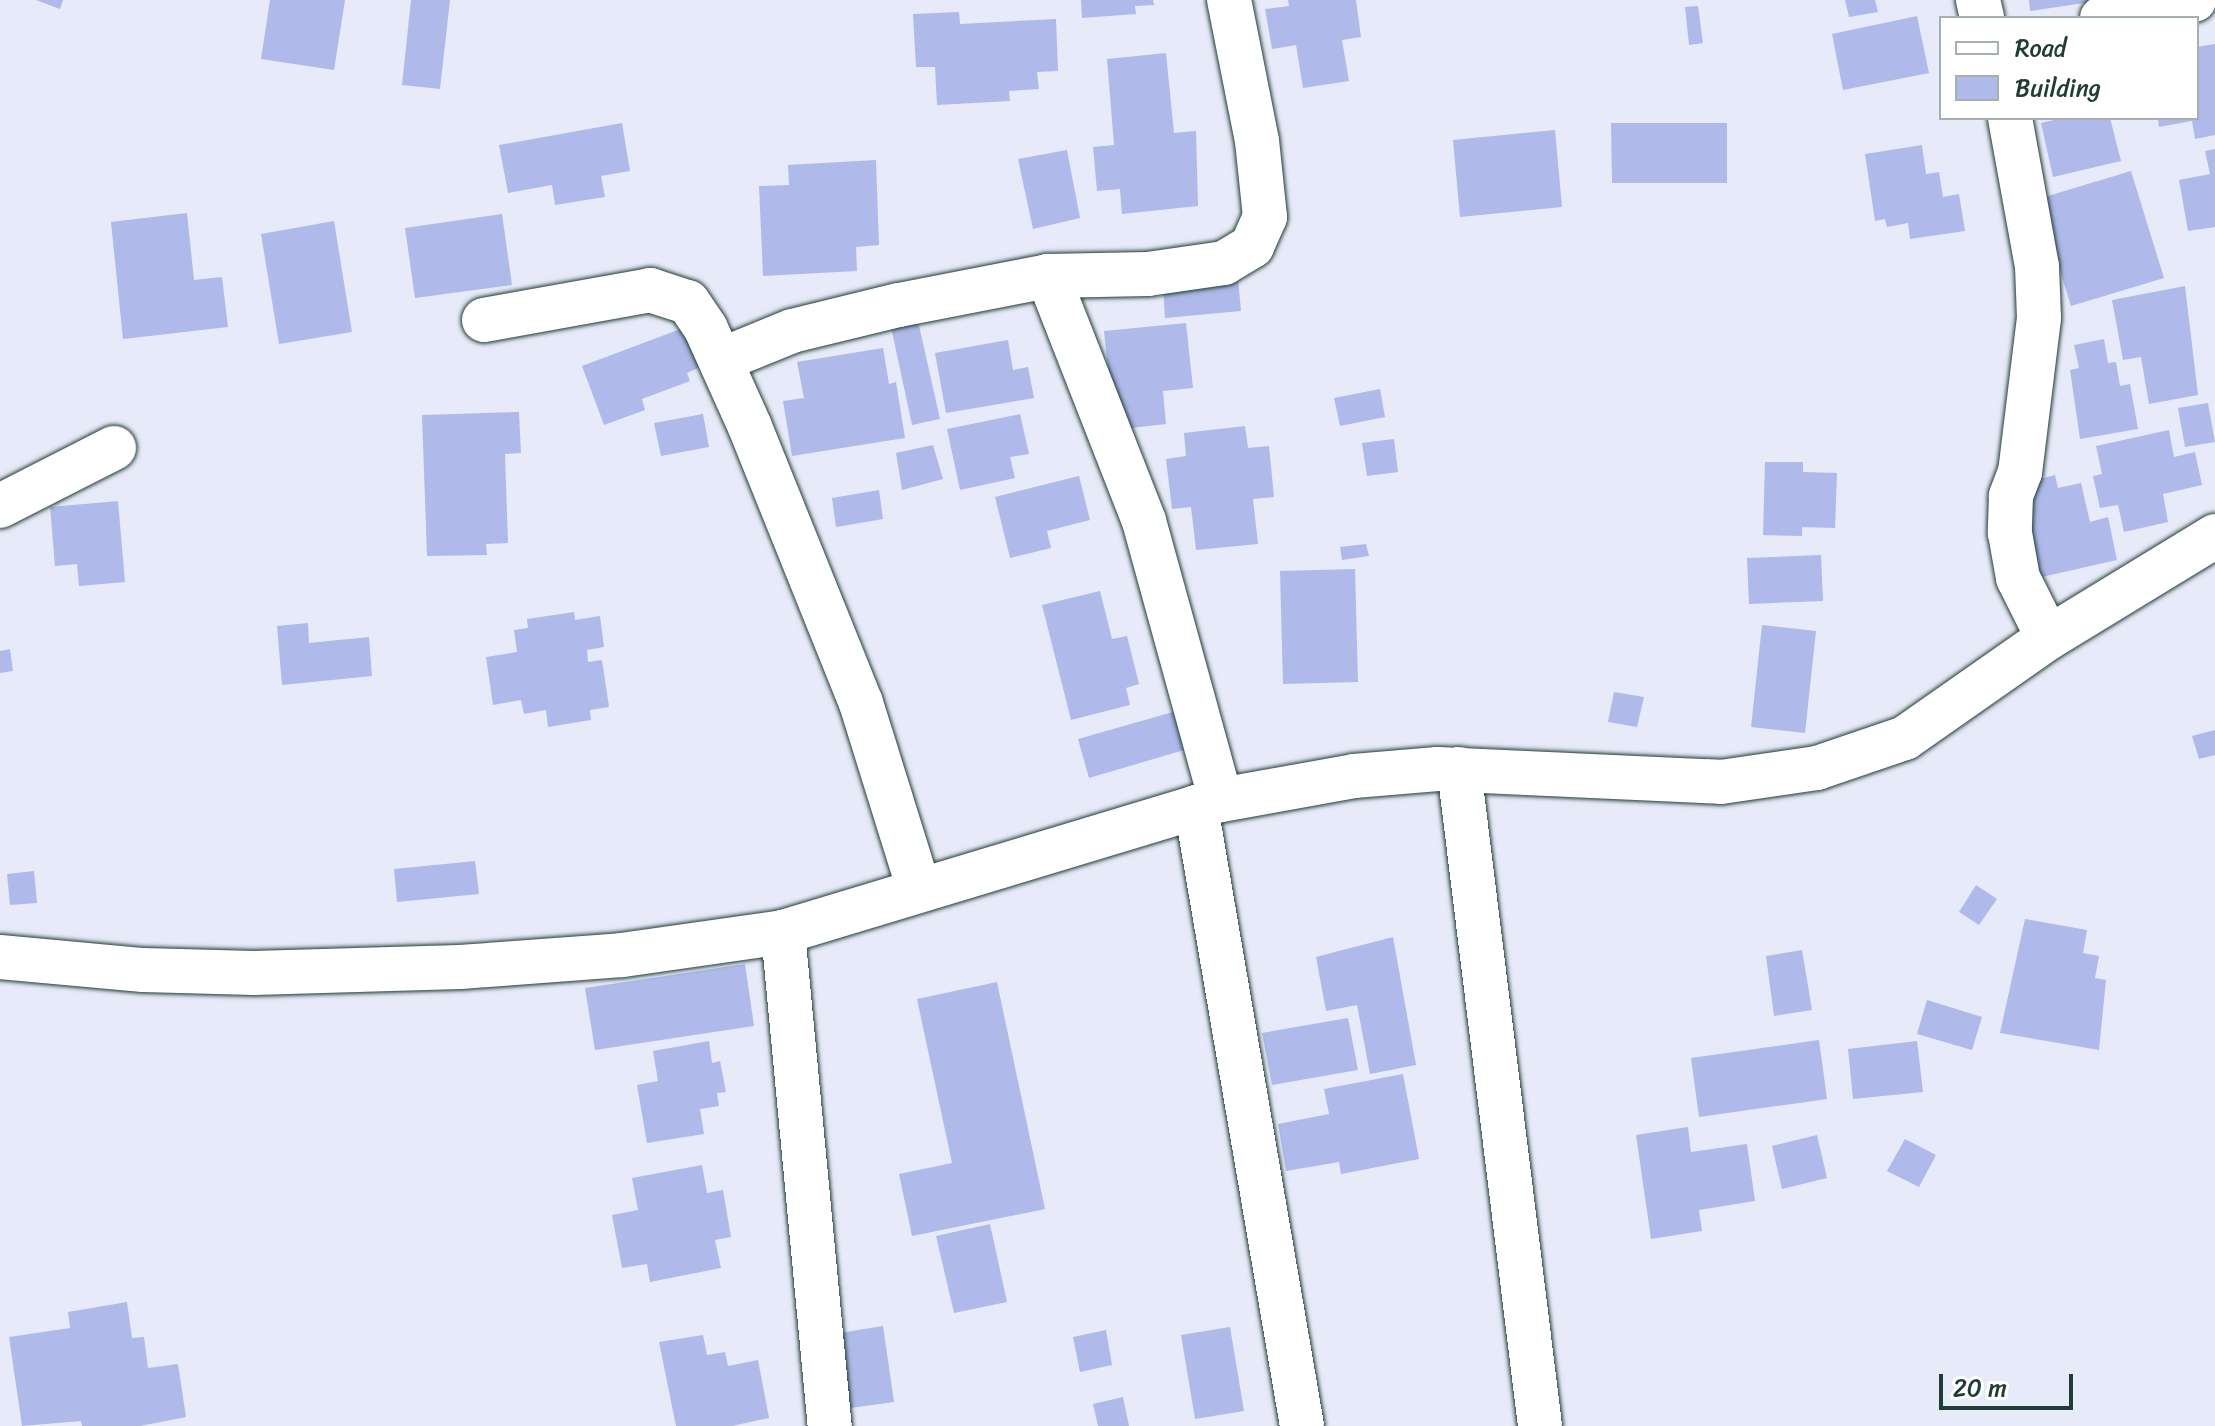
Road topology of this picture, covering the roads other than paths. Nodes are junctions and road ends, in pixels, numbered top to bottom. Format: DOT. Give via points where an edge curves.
graph roads {
  1 [pos="1229,0"];
  2 [pos="2194,0"];
  3 [pos="2112,16"];
  4 [pos="2010,120"];
  5 [pos="1048,276"];
  6 [pos="484,320"];
  7 [pos="721,360"];
  8 [pos="114,448"];
  9 [pos="0,506"];
  10 [pos="2215,536"];
  11 [pos="2048,638"];
  12 [pos="1459,769"];
  13 [pos="1208,804"];
  14 [pos="919,889"];
  15 [pos="783,932"];
  16 [pos="0,957"];
  17 [pos="830,1426"];
  18 [pos="1302,1426"];
  19 [pos="1540,1426"];
  1 -- 5 [label="street" via="1257,141 1265,217 1252,246 1224,263 1148,274"];
  2 -- 3 [label="street"];
  4 -- 11 [label="street" via="2037,266 2039,318 2010,533 2018,578"];
  5 -- 7 [label="street" via="792,331"];
  5 -- 13 [label="street" via="1144,521"];
  6 -- 7 [label="street" via="650,290 688,302"];
  7 -- 14 [label="street" via="861,703"];
  8 -- 9 [label="street"];
  10 -- 11 [label="street"];
  11 -- 12 [label="street" via="1905,738 1817,768 1721,782"];
  12 -- 13 [label="street" via="1354,776"];
  12 -- 19 [label="street"];
  13 -- 14 [label="street"];
  13 -- 18 [label="street"];
  14 -- 15 [label="street"];
  15 -- 16 [label="street" via="622,955 460,967 254,973"];
  15 -- 17 [label="street"];
}
